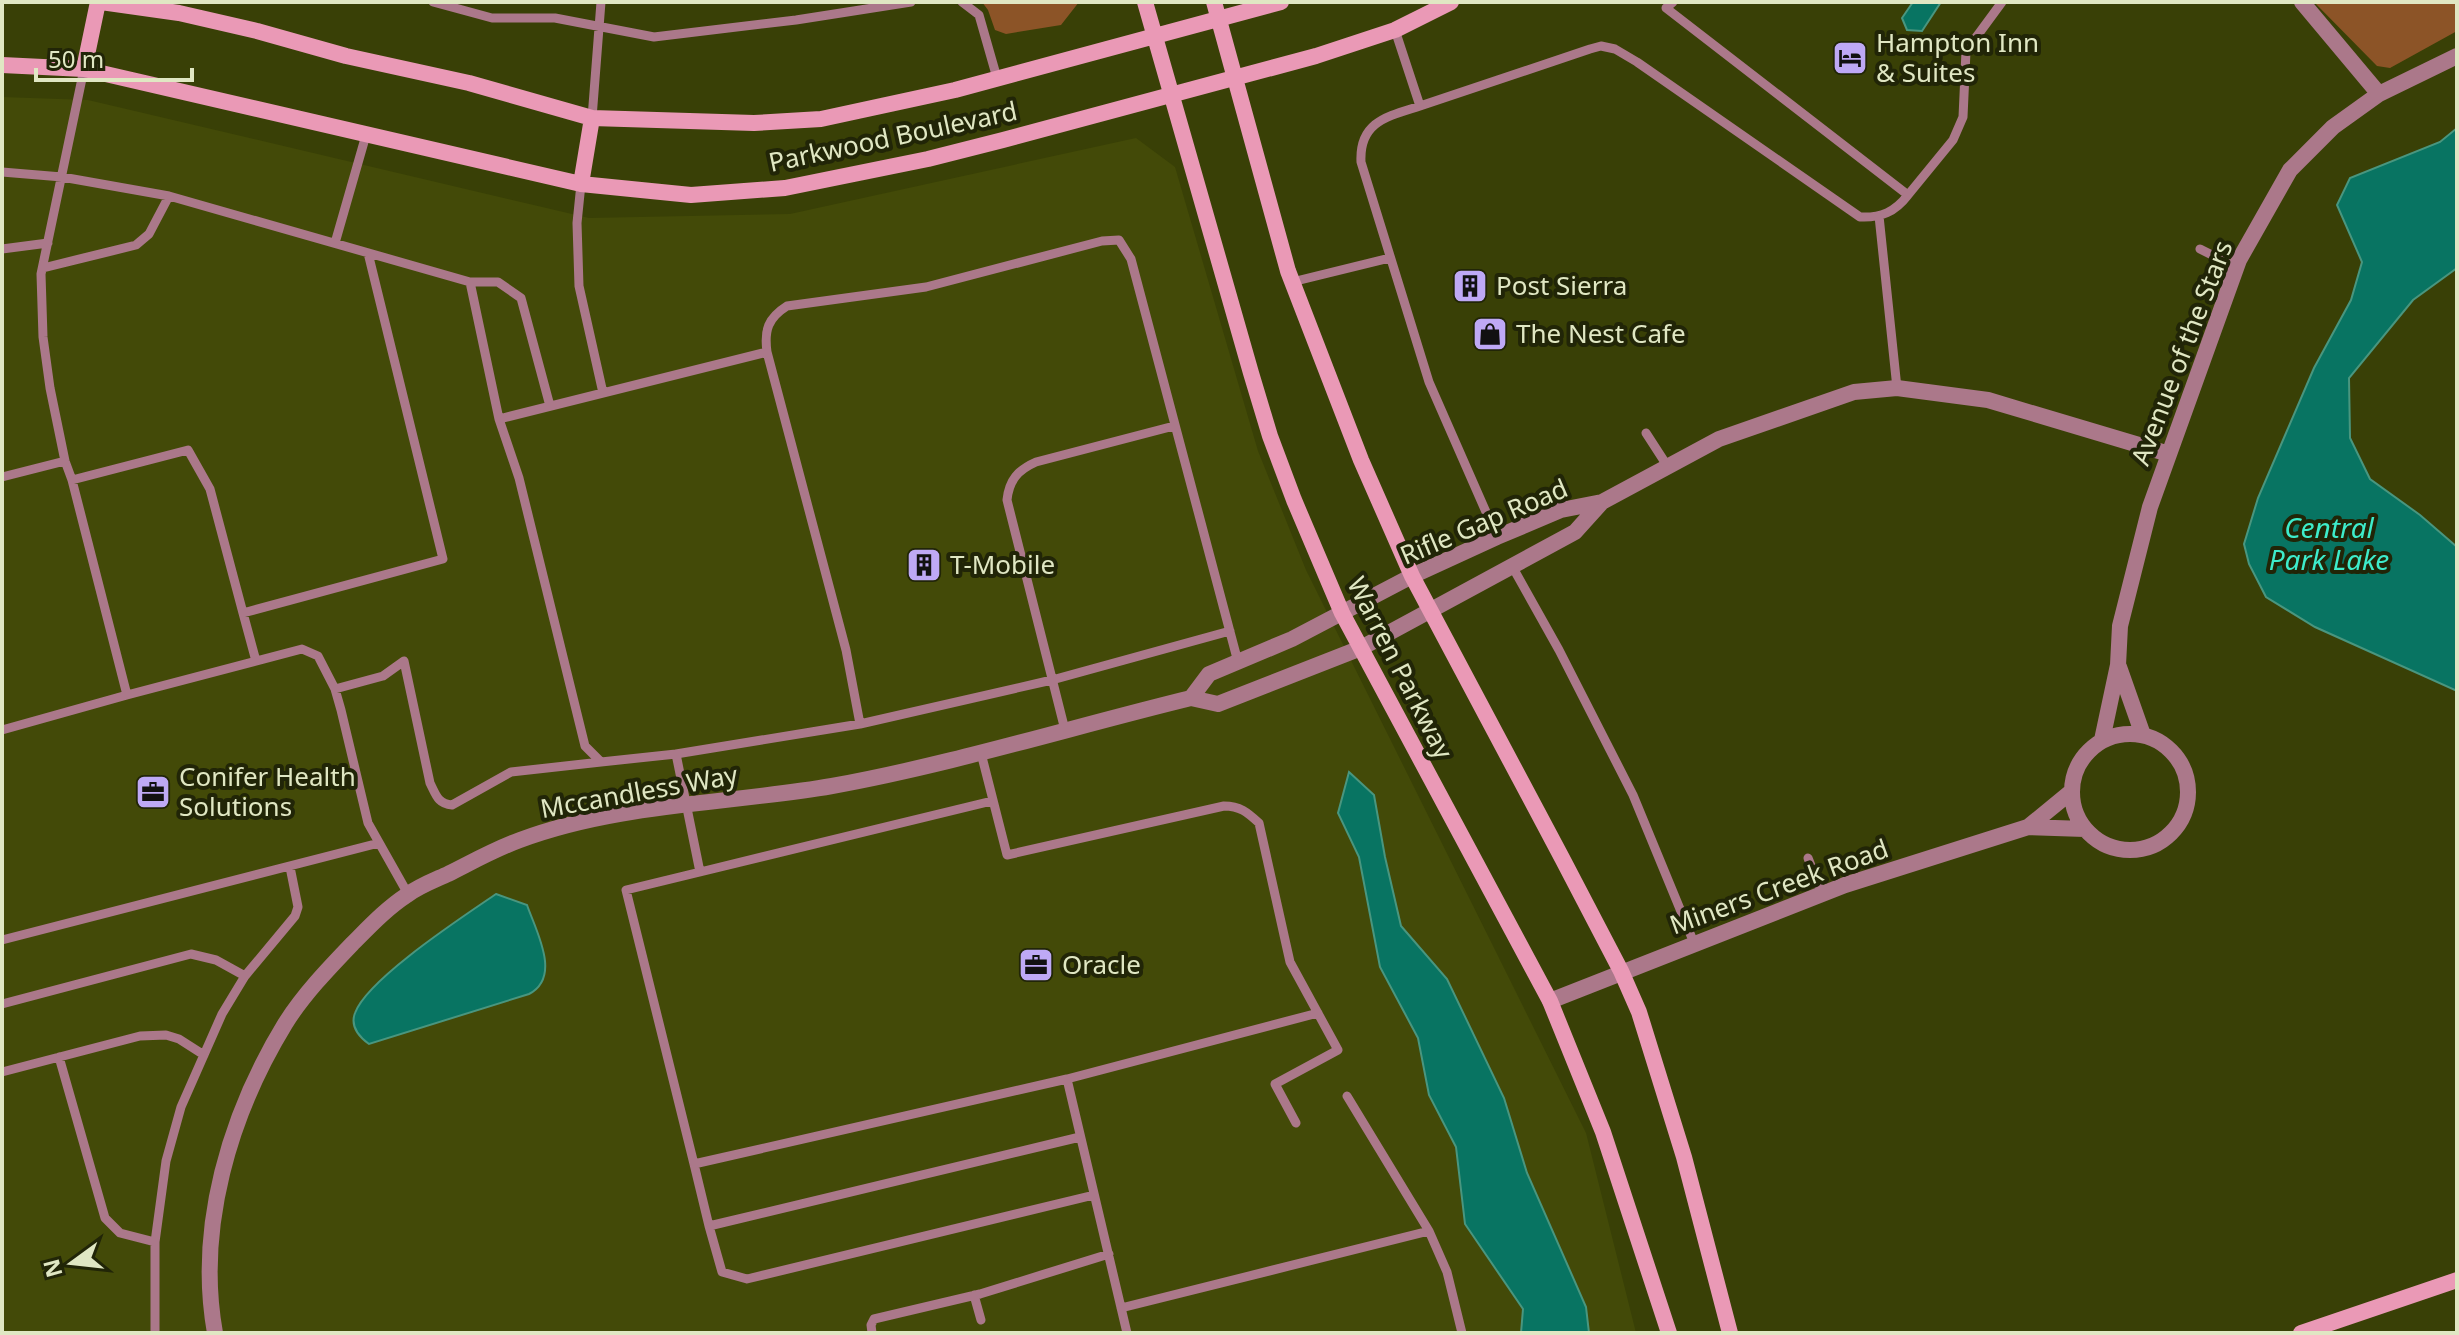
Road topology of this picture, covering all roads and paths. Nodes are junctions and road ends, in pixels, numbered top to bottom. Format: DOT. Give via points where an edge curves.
graph roads {
  1 [pos="100,2"];
  2 [pos="433,2"];
  3 [pos="601,2"];
  4 [pos="911,2"];
  5 [pos="962,2"];
  6 [pos="1145,2"];
  7 [pos="1214,2"];
  8 [pos="1281,2"];
  9 [pos="1451,2"];
  10 [pos="1673,2"];
  11 [pos="2002,2"];
  12 [pos="2302,2"];
  13 [pos="1219,19"];
  14 [pos="599,27"];
  15 [pos="1395,30"];
  16 [pos="1155,38"];
  17 [pos="2455,57"];
  18 [pos="2,65"];
  19 [pos="84,69"];
  20 [pos="997,78"];
  21 [pos="1236,78"];
  22 [pos="2379,94"];
  23 [pos="1171,95"];
  24 [pos="1420,106"];
  25 [pos="592,118"];
  26 [pos="366,135"];
  27 [pos="2,172"];
  28 [pos="62,177"];
  29 [pos="581,184"];
  30 [pos="1908,195"];
  31 [pos="169,196"];
  32 [pos="1879,216"];
  33 [pos="48,243"];
  34 [pos="335,243"];
  35 [pos="2,249"];
  36 [pos="2200,249"];
  37 [pos="368,253"];
  38 [pos="1390,258"];
  39 [pos="2236,267"];
  40 [pos="43,268"];
  41 [pos="470,282"];
  42 [pos="1292,282"];
  43 [pos="767,352"];
  44 [pos="1897,388"];
  45 [pos="603,393"];
  46 [pos="550,406"];
  47 [pos="499,419"];
  48 [pos="1174,426"];
  49 [pos="1646,433"];
  50 [pos="2169,454"];
  51 [pos="65,461"];
  52 [pos="1668,467"];
  53 [pos="2,477"];
  54 [pos="72,480"];
  55 [pos="1602,502"];
  56 [pos="1497,537"];
  57 [pos="1512,566"];
  58 [pos="1412,576"];
  59 [pos="1430,609"];
  60 [pos="243,613"];
  61 [pos="1342,613"];
  62 [pos="1230,631"];
  63 [pos="1361,648"];
  64 [pos="256,661"];
  65 [pos="1238,662"];
  66 [pos="2118,665"];
  67 [pos="1052,680"];
  68 [pos="335,689"];
  69 [pos="127,695"];
  70 [pos="1191,698"];
  71 [pos="860,724"];
  72 [pos="2,730"];
  73 [pos="1065,730"];
  74 [pos="2143,735"];
  75 [pos="2102,740"];
  76 [pos="981,753"];
  77 [pos="676,754"];
  78 [pos="601,762"];
  79 [pos="2072,791"];
  80 [pos="992,801"];
  81 [pos="688,805"];
  82 [pos="2028,827"];
  83 [pos="2085,829"];
  84 [pos="379,843"];
  85 [pos="1808,858"];
  86 [pos="290,867"];
  87 [pos="700,872"];
  88 [pos="408,894"];
  89 [pos="1822,894"];
  90 [pos="2,940"];
  91 [pos="1694,943"];
  92 [pos="1621,971"];
  93 [pos="245,976"];
  94 [pos="1550,1001"];
  95 [pos="2,1004"];
  96 [pos="1318,1013"];
  97 [pos="204,1055"];
  98 [pos="59,1057"];
  99 [pos="2,1072"];
  100 [pos="1067,1079"];
  101 [pos="1347,1096"];
  102 [pos="1296,1123"];
  103 [pos="1080,1137"];
  104 [pos="694,1164"];
  105 [pos="1094,1195"];
  106 [pos="709,1226"];
  107 [pos="1429,1231"];
  108 [pos="155,1242"];
  109 [pos="1109,1254"];
  110 [pos="2457,1280"];
  111 [pos="974,1295"];
  112 [pos="1121,1308"];
  113 [pos="981,1320"];
  114 [pos="155,1333"];
  115 [pos="215,1333"];
  116 [pos="872,1333"];
  117 [pos="1127,1333"];
  118 [pos="1462,1333"];
  119 [pos="1669,1333"];
  120 [pos="1730,1333"];
  121 [pos="2301,1333"];
  1 -- 19 [label="main road"];
  1 -- 25 [label="main road, Parkwood Boulevard" via="257,31"];
  2 -- 14 [label="lane" via="492,18 555,18"];
  3 -- 14 [label="lane"];
  4 -- 14 [label="lane" via="654,37"];
  5 -- 20 [label="lane" via="979,15"];
  6 -- 16 [label="main road, Warren Parkway"];
  7 -- 13 [label="main road, Warren Parkway"];
  8 -- 13 [label="main road, Parkwood Boulevard"];
  9 -- 15 [label="main road, Parkwood Boulevard"];
  10 -- 30 [label="lane" via="1666,8"];
  11 -- 30 [label="lane" via="1966,51 1963,117 1956,142"];
  12 -- 22 [label="street"];
  13 -- 16 [label="main road, Parkwood Boulevard"];
  13 -- 21 [label="main road, Warren Parkway"];
  14 -- 25 [label="lane"];
  15 -- 21 [label="main road, Parkwood Boulevard"];
  15 -- 24 [label="lane"];
  16 -- 20 [label="main road, Parkwood Boulevard"];
  16 -- 23 [label="main road, Warren Parkway"];
  17 -- 22 [label="street, Avenue of the Stars"];
  18 -- 19 [label="main road, Parkwood Boulevard"];
  19 -- 26 [label="main road, Parkwood Boulevard"];
  19 -- 28 [label="lane"];
  20 -- 25 [label="main road, Parkwood Boulevard" via="821,119 754,123"];
  21 -- 23 [label="main road, Parkwood Boulevard"];
  21 -- 42 [label="main road, Warren Parkway"];
  22 -- 39 [label="street, Avenue of the Stars" via="2333,127 2290,170"];
  23 -- 29 [label="main road, Parkwood Boulevard" via="928,159 785,188 691,195"];
  23 -- 61 [label="main road, Warren Parkway" via="1270,436"];
  24 -- 32 [label="lane" via="1607,47 1637,62 1853,214"];
  24 -- 38 [label="lane" via="1379,121 1362,146 1361,162"];
  25 -- 29 [label="main road"];
  26 -- 29 [label="main road, Parkwood Boulevard"];
  26 -- 34 [label="lane"];
  27 -- 28 [label="lane"];
  28 -- 31 [label="lane"];
  28 -- 33 [label="lane"];
  29 -- 45 [label="lane" via="579,286"];
  30 -- 32 [label="lane" via="1893,211"];
  31 -- 34 [label="lane"];
  31 -- 40 [label="lane" via="149,234 136,245"];
  32 -- 44 [label="lane"];
  33 -- 35 [label="lane"];
  33 -- 40 [label="lane"];
  34 -- 37 [label="lane"];
  36 -- 39 [label="lane"];
  37 -- 41 [label="lane"];
  37 -- 60 [label="lane" via="443,559"];
  38 -- 42 [label="lane"];
  38 -- 56 [label="lane" via="1429,382"];
  39 -- 50 [label="street, Avenue of the Stars"];
  40 -- 51 [label="lane" via="43,337"];
  41 -- 46 [label="lane" via="498,282 521,298"];
  41 -- 47 [label="lane"];
  42 -- 58 [label="main road, Warren Parkway"];
  43 -- 45 [label="lane"];
  43 -- 48 [label="lane" via="769,321 787,306 926,287 1119,240 1131,259"];
  43 -- 71 [label="lane" via="846,650"];
  44 -- 50 [label="street, Rifle Gap Road" via="1988,400"];
  44 -- 52 [label="street, Rifle Gap Road" via="1854,392 1719,439"];
  45 -- 46 [label="lane"];
  46 -- 47 [label="lane"];
  47 -- 78 [label="lane" via="519,478 585,746"];
  48 -- 62 [label="lane"];
  48 -- 67 [label="lane" via="1036,462 1024,467 1009,486 1007,500"];
  49 -- 52 [label="lane"];
  50 -- 66 [label="street, Avenue of the Stars" via="2120,626"];
  51 -- 53 [label="lane"];
  51 -- 54 [label="lane"];
  52 -- 55 [label="street, Rifle Gap Road"];
  54 -- 60 [label="lane" via="188,450 210,489"];
  54 -- 69 [label="lane"];
  55 -- 56 [label="street, Rifle Gap Road" via="1561,510"];
  55 -- 57 [label="street, Rifle Gap Road" via="1575,532"];
  56 -- 58 [label="street, Rifle Gap Road"];
  57 -- 59 [label="street, Rifle Gap Road"];
  57 -- 91 [label="lane" via="1633,795"];
  58 -- 59 [label="main road, Warren Parkway"];
  58 -- 61 [label="street, Rifle Gap Road"];
  59 -- 63 [label="street, Rifle Gap Road"];
  59 -- 92 [label="main road, Warren Parkway"];
  60 -- 64 [label="lane"];
  61 -- 63 [label="main road, Warren Parkway"];
  61 -- 65 [label="street"];
  62 -- 65 [label="lane"];
  62 -- 67 [label="lane"];
  63 -- 70 [label="street, Mccandless Way" via="1218,704"];
  63 -- 94 [label="main road, Warren Parkway"];
  64 -- 68 [label="lane" via="302,649 318,656"];
  64 -- 69 [label="lane"];
  65 -- 70 [label="street" via="1209,674"];
  66 -- 74 [label="street, Avenue of the Stars"];
  66 -- 75 [label="street, Avenue of the Stars"];
  67 -- 71 [label="lane"];
  67 -- 73 [label="lane"];
  68 -- 78 [label="lane" via="383,676 404,661 430,783 444,804 452,805 511,772"];
  68 -- 84 [label="lane" via="368,823"];
  69 -- 72 [label="lane"];
  70 -- 73 [label="street, Mccandless Way"];
  71 -- 77 [label="lane"];
  73 -- 76 [label="street, Mccandless Way"];
  74 -- 75 [label="street"];
  74 -- 83 [label="street" via="2159,741 2183,766 2189,799 2175,830 2147,848 2130,851 2113,848"];
  75 -- 79 [label="street" via="2086,753"];
  76 -- 80 [label="lane"];
  76 -- 81 [label="street, Mccandless Way" via="831,786"];
  77 -- 78 [label="lane"];
  77 -- 81 [label="lane"];
  79 -- 82 [label="street, Miners Creek Road"];
  79 -- 83 [label="street"];
  80 -- 87 [label="lane"];
  80 -- 96 [label="lane" via="1007,855 1224,806 1246,810 1259,823 1290,962"];
  81 -- 87 [label="lane"];
  81 -- 88 [label="street, Mccandless Way" via="520,839"];
  82 -- 83 [label="street, Miners Creek Road"];
  82 -- 89 [label="street, Miners Creek Road"];
  84 -- 86 [label="lane"];
  84 -- 88 [label="lane"];
  85 -- 89 [label="lane"];
  86 -- 90 [label="lane"];
  86 -- 93 [label="lane" via="295,916"];
  87 -- 104 [label="lane" via="626,890"];
  88 -- 115 [label="street, Mccandless Way" via="331,966 287,1021 253,1083 228,1150 216,1204 210,1260"];
  89 -- 91 [label="street, Miners Creek Road"];
  91 -- 92 [label="street, Miners Creek Road"];
  92 -- 94 [label="street, Miners Creek Road"];
  92 -- 120 [label="main road, Warren Parkway" via="1656,1061"];
  93 -- 95 [label="lane" via="191,954"];
  93 -- 97 [label="lane"];
  94 -- 119 [label="main road, Warren Parkway" via="1603,1132"];
  96 -- 100 [label="lane"];
  96 -- 102 [label="lane" via="1338,1050 1275,1084"];
  97 -- 98 [label="lane" via="166,1035 140,1036"];
  97 -- 108 [label="lane" via="181,1107 166,1161"];
  98 -- 99 [label="lane"];
  98 -- 108 [label="lane" via="105,1218 120,1233"];
  100 -- 103 [label="lane"];
  100 -- 104 [label="lane"];
  101 -- 107 [label="lane"];
  103 -- 105 [label="lane"];
  103 -- 106 [label="lane"];
  104 -- 106 [label="lane"];
  105 -- 106 [label="lane" via="747,1279 722,1272"];
  105 -- 109 [label="lane"];
  107 -- 112 [label="lane"];
  107 -- 118 [label="lane" via="1447,1272"];
  108 -- 114 [label="lane"];
  109 -- 111 [label="lane"];
  109 -- 112 [label="lane"];
  110 -- 121 [label="main road"];
  111 -- 113 [label="lane"];
  111 -- 116 [label="lane" via="874,1319"];
  112 -- 117 [label="lane"];
}
